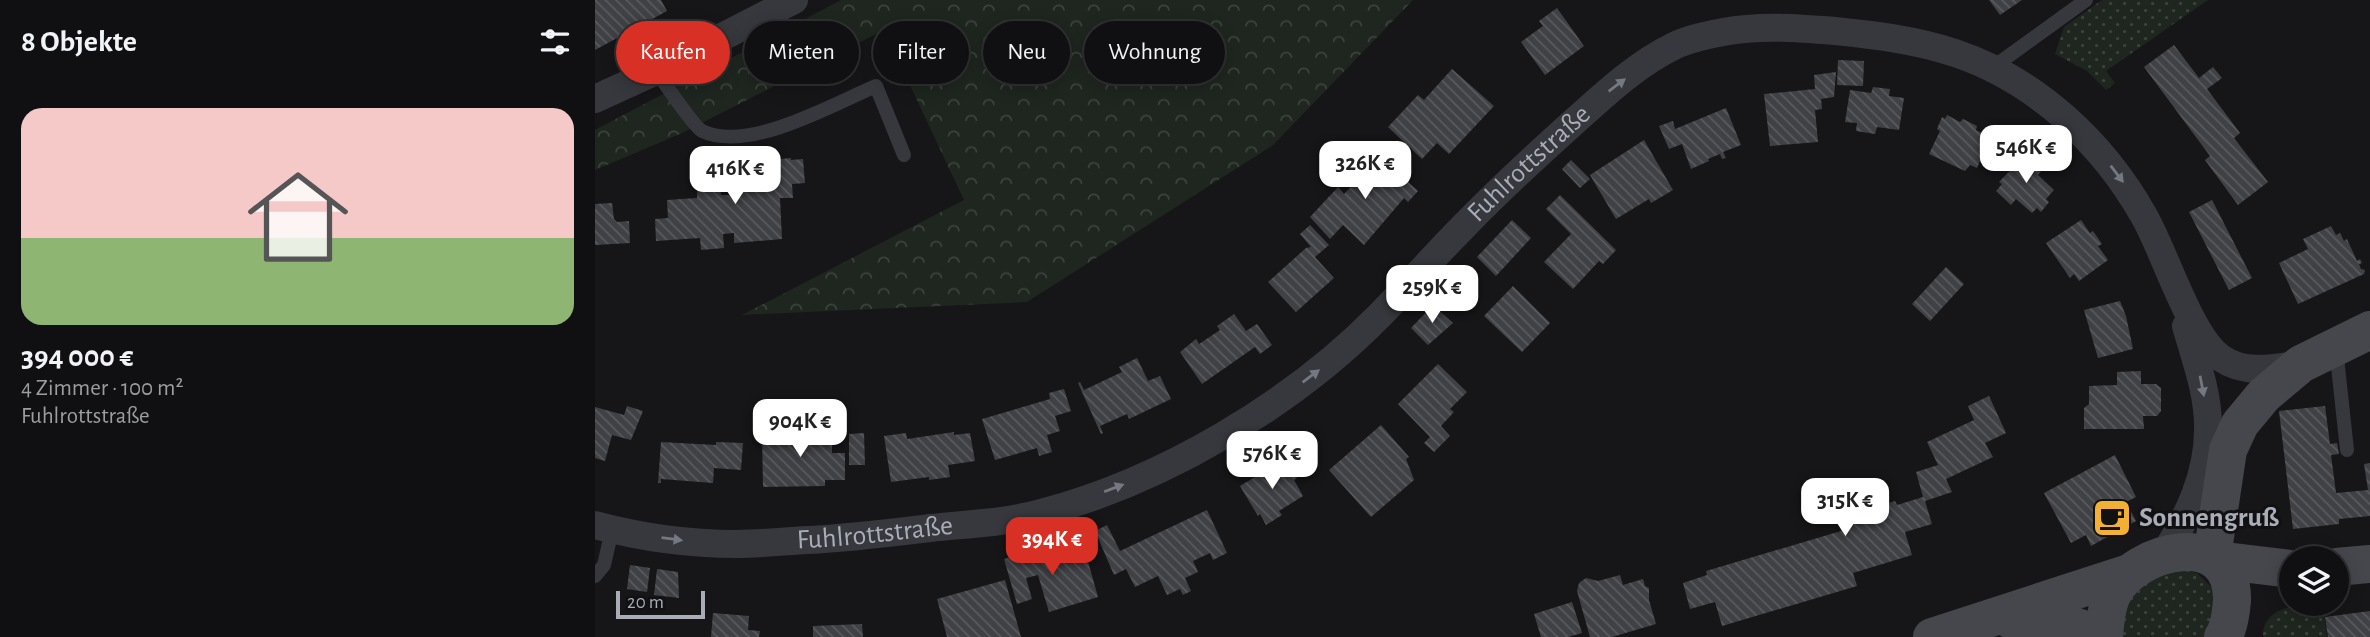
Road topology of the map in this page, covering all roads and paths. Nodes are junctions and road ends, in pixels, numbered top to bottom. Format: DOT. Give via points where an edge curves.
graph roads {
  1 [pos="794,0"];
  2 [pos="2085,0"];
  3 [pos="730,33"];
  4 [pos="1992,68"];
  5 [pos="628,84"];
  6 [pos="666,84"];
  7 [pos="595,99"];
  8 [pos="904,155"];
  9 [pos="2162,250"];
  10 [pos="2370,330"];
  11 [pos="2336,347"];
  12 [pos="2301,364"];
  13 [pos="2347,450"];
  14 [pos="604,527"];
  15 [pos="2163,556"];
  16 [pos="2215,558"];
  17 [pos="2370,564"];
  18 [pos="2349,566"];
  19 [pos="2279,567"];
  20 [pos="2129,573"];
  21 [pos="595,576"];
  22 [pos="2279,588"];
  23 [pos="1992,620"];
  24 [pos="2226,629"];
  25 [pos="1932,637"];
  26 [pos="2104,637"];
  1 -- 3 [label="street"];
  2 -- 4 [label="lane"];
  4 -- 9 [label="street, Fuhlrottstraße, one-way" via="2056,110 2087,138 2122,179"];
  14 -- 4 [label="street, Fuhlrottstraße, one-way" via="736,544 853,538 1039,514 1118,488 1224,435 1330,361 1528,162 1611,89 1676,44 1766,27 1815,29 1922,44"];
  5 -- 7 [label="street"];
  6 -- 8 [label="lane" via="700,130 732,138 773,131 876,86"];
  9 -- 12 [label="street, Fuhlrottstraße" via="2194,323 2216,354 2229,363 2255,369"];
  9 -- 15 [label="street, Fuhlrottstraße, one-way" via="2200,372 2208,426 2200,483"];
  10 -- 11 [label="main road"];
  11 -- 12 [label="main road"];
  11 -- 13 [label="lane"];
  12 -- 16 [label="main road" via="2239,424 2228,450"];
  14 -- 21 [label="lane" via="604,565"];
  15 -- 16 [label="main road" via="2186,551"];
  15 -- 20 [label="main road"];
  16 -- 19 [label="main road"];
  16 -- 24 [label="main road" via="2232,591"];
  17 -- 18 [label="main road"];
  20 -- 23 [label="main road"];
  20 -- 26 [label="main road" via="2111,597"];
  22 -- 24 [label="main road"];
  23 -- 25 [label="main road"];
  23 -- 26 [label="main road" via="2051,621"];
}
